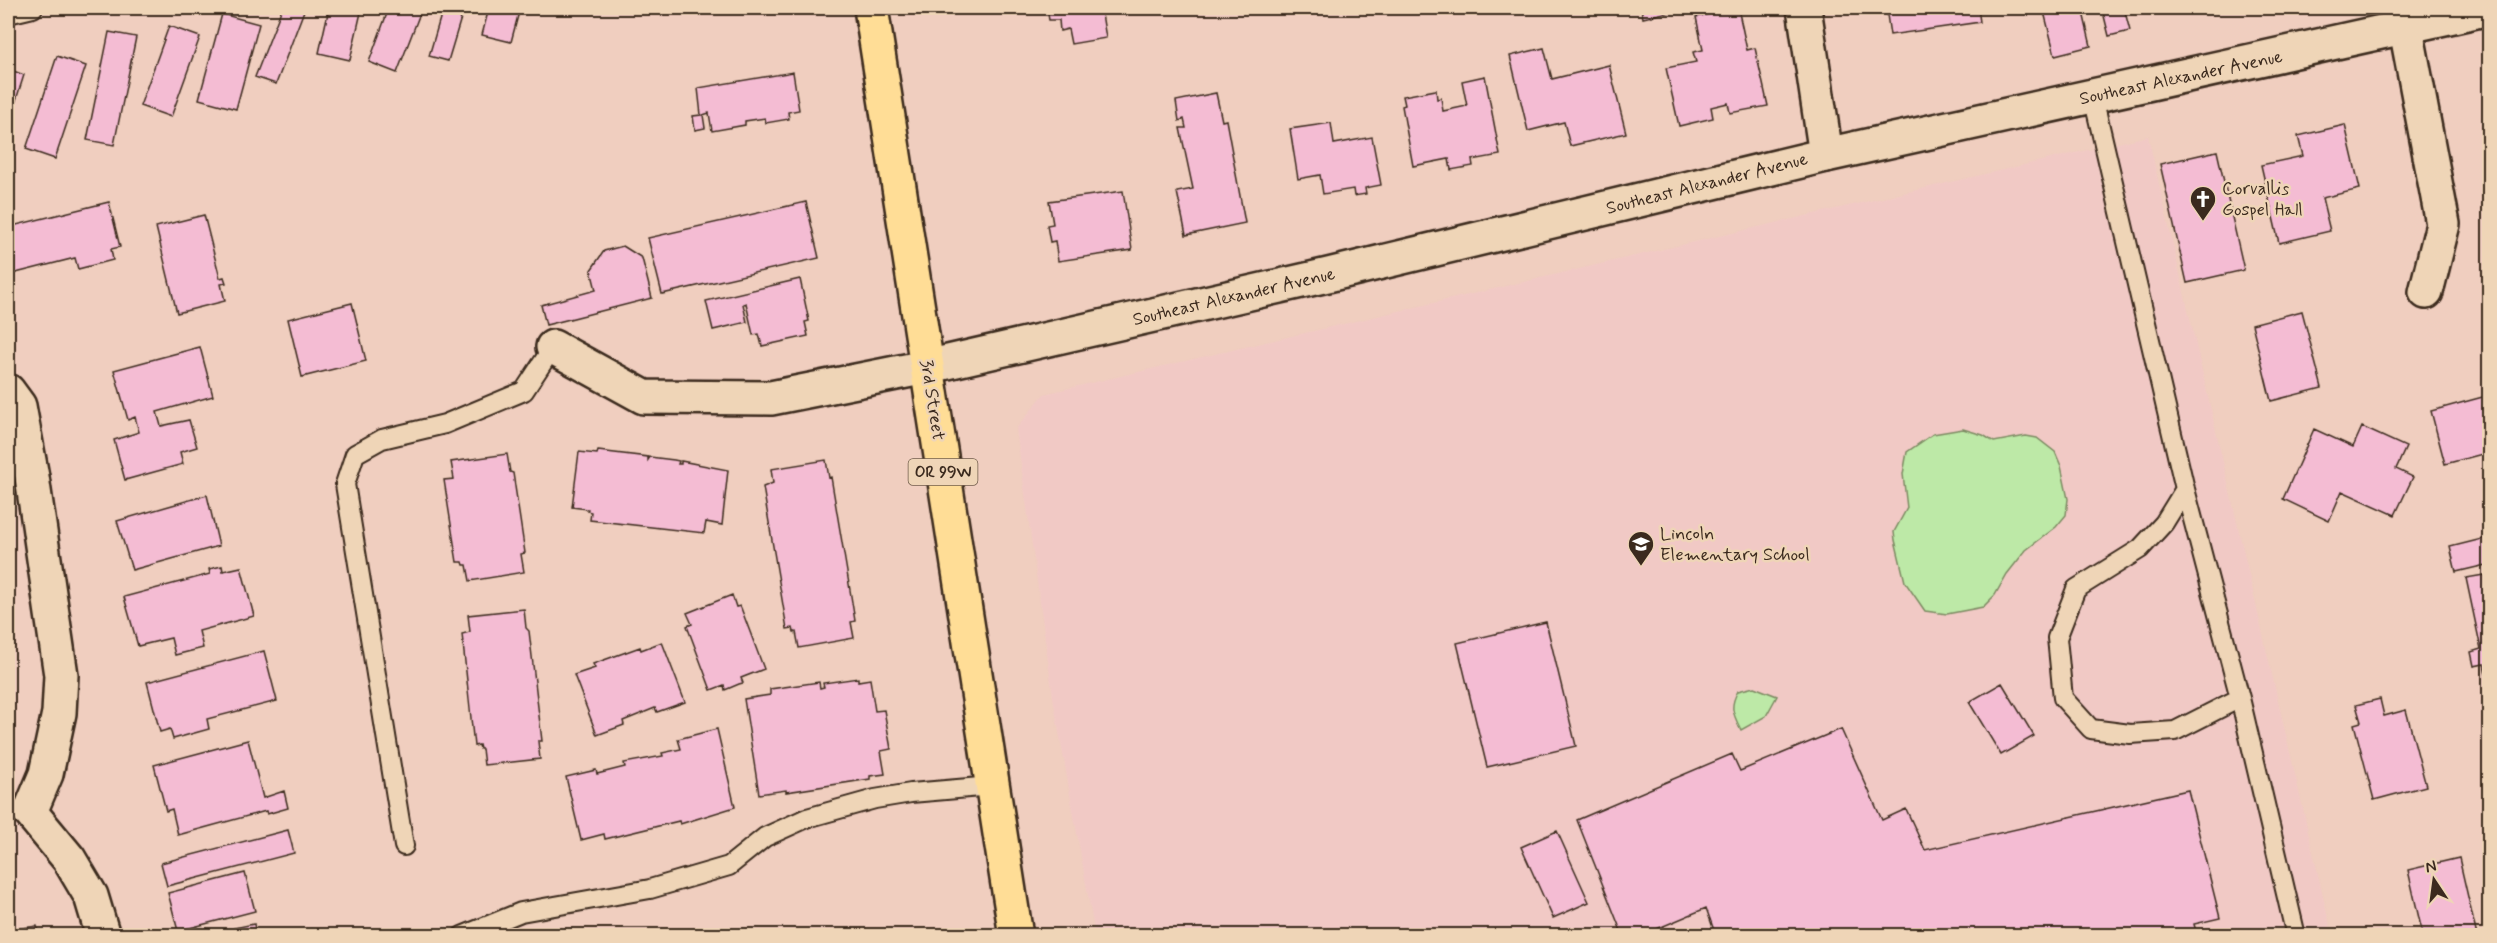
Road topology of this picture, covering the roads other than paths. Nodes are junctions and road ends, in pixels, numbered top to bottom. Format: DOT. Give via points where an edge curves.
graph roads {
  1 [pos="33,8"];
  2 [pos="872,8"];
  3 [pos="1804,8"];
  4 [pos="2490,8"];
  5 [pos="8,14"];
  6 [pos="2406,29"];
  7 [pos="2093,97"];
  8 [pos="1826,155"];
  9 [pos="2427,291"];
  10 [pos="553,347"];
  11 [pos="926,367"];
  12 [pos="8,391"];
  13 [pos="2185,489"];
  14 [pos="2240,698"];
  15 [pos="992,786"];
  16 [pos="19,816"];
  17 [pos="404,846"];
  18 [pos="103,936"];
  19 [pos="462,936"];
  20 [pos="1016,936"];
  21 [pos="2296,936"];
  1 -- 5 [label="lane"];
  2 -- 11 [label="highway, 3rd Street / OR 99W"];
  3 -- 8 [label="street"];
  4 -- 6 [label="street, Southeast Alexander Avenue"];
  6 -- 7 [label="street, Southeast Alexander Avenue"];
  6 -- 9 [label="street" via="2443,224"];
  7 -- 8 [label="street, Southeast Alexander Avenue"];
  7 -- 13 [label="lane"];
  8 -- 11 [label="street, Southeast Alexander Avenue"];
  10 -- 11 [label="street, Southeast Alexander Avenue" via="645,397 771,398"];
  10 -- 17 [label="lane" via="524,391 445,424 382,439 355,454 345,484"];
  11 -- 15 [label="highway, 3rd Street / OR 99W"];
  12 -- 16 [label="street" via="19,406 61,675 59,713 46,774"];
  13 -- 14 [label="lane"];
  13 -- 14 [label="lane" via="2164,523 2140,549 2076,589 2057,638 2062,698 2091,729 2130,734 2175,731"];
  14 -- 21 [label="lane"];
  15 -- 19 [label="lane" via="875,799 807,818 765,837 729,866 650,889 521,912"];
  15 -- 20 [label="highway, 3rd Street / OR 99W"];
  16 -- 18 [label="street" via="69,859 91,896"];
}
